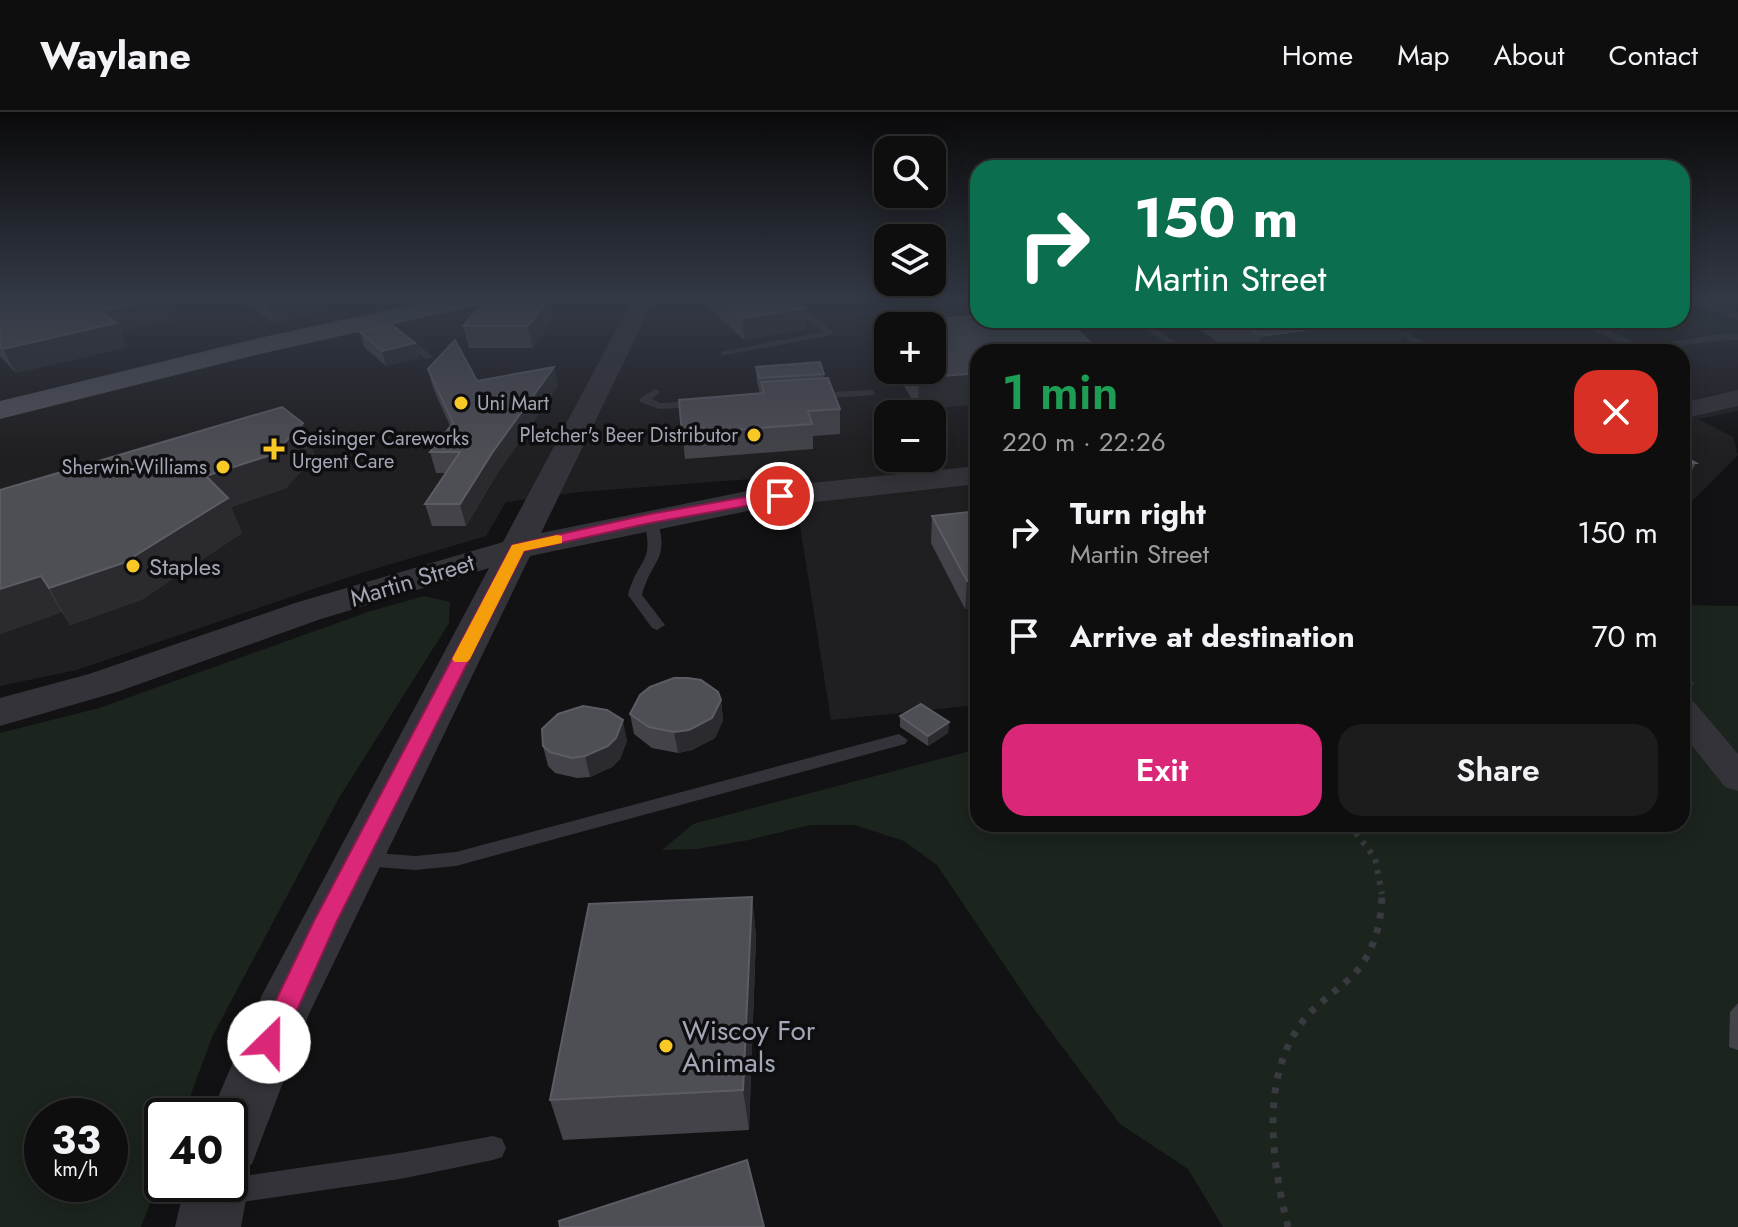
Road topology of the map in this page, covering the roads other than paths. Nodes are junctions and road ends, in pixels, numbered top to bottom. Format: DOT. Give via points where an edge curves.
graph roads {
  1 [pos="235,352"];
  2 [pos="422,352"];
  3 [pos="617,352"];
  4 [pos="735,352"];
  5 [pos="725,354"];
  6 [pos="429,357"];
  7 [pos="655,392"];
  8 [pos="870,393"];
  9 [pos="808,397"];
  10 [pos="1738,398"];
  11 [pos="714,403"];
  12 [pos="1738,408"];
  13 [pos="0,410"];
  14 [pos="1690,410"];
  15 [pos="1690,411"];
  16 [pos="554,476"];
  17 [pos="970,476"];
  18 [pos="650,519"];
  19 [pos="518,548"];
  20 [pos="384,588"];
  21 [pos="481,621"];
  22 [pos="657,625"];
  23 [pos="0,712"];
  24 [pos="1690,720"];
  25 [pos="899,740"];
  26 [pos="1738,777"];
  27 [pos="358,859"];
  28 [pos="248,1103"];
  29 [pos="493,1148"];
  30 [pos="248,1183"];
  1 -- 13 [label="main road"];
  2 -- 6 [label="lane"];
  3 -- 16 [label="street"];
  4 -- 5 [label="lane"];
  7 -- 11 [label="lane" via="644,400 659,406"];
  8 -- 9 [label="lane"];
  10 -- 14 [label="street"];
  12 -- 15 [label="street"];
  16 -- 18 [label="street" via="557,495 580,516"];
  16 -- 19 [label="street"];
  17 -- 18 [label="street, Martin Street" via="798,493"];
  18 -- 19 [label="street, Martin Street"];
  18 -- 22 [label="lane" via="659,542 656,560 637,580 635,595"];
  19 -- 20 [label="street, Martin Street"];
  19 -- 21 [label="street"];
  20 -- 21 [label="street" via="431,582 459,589 474,601"];
  20 -- 23 [label="street, Martin Street" via="103,683"];
  21 -- 27 [label="street"];
  24 -- 26 [label="street"];
  25 -- 27 [label="lane" via="456,859"];
  27 -- 28 [label="street" via="281,1014"];
  29 -- 30 [label="lane" via="400,1166"];
}
